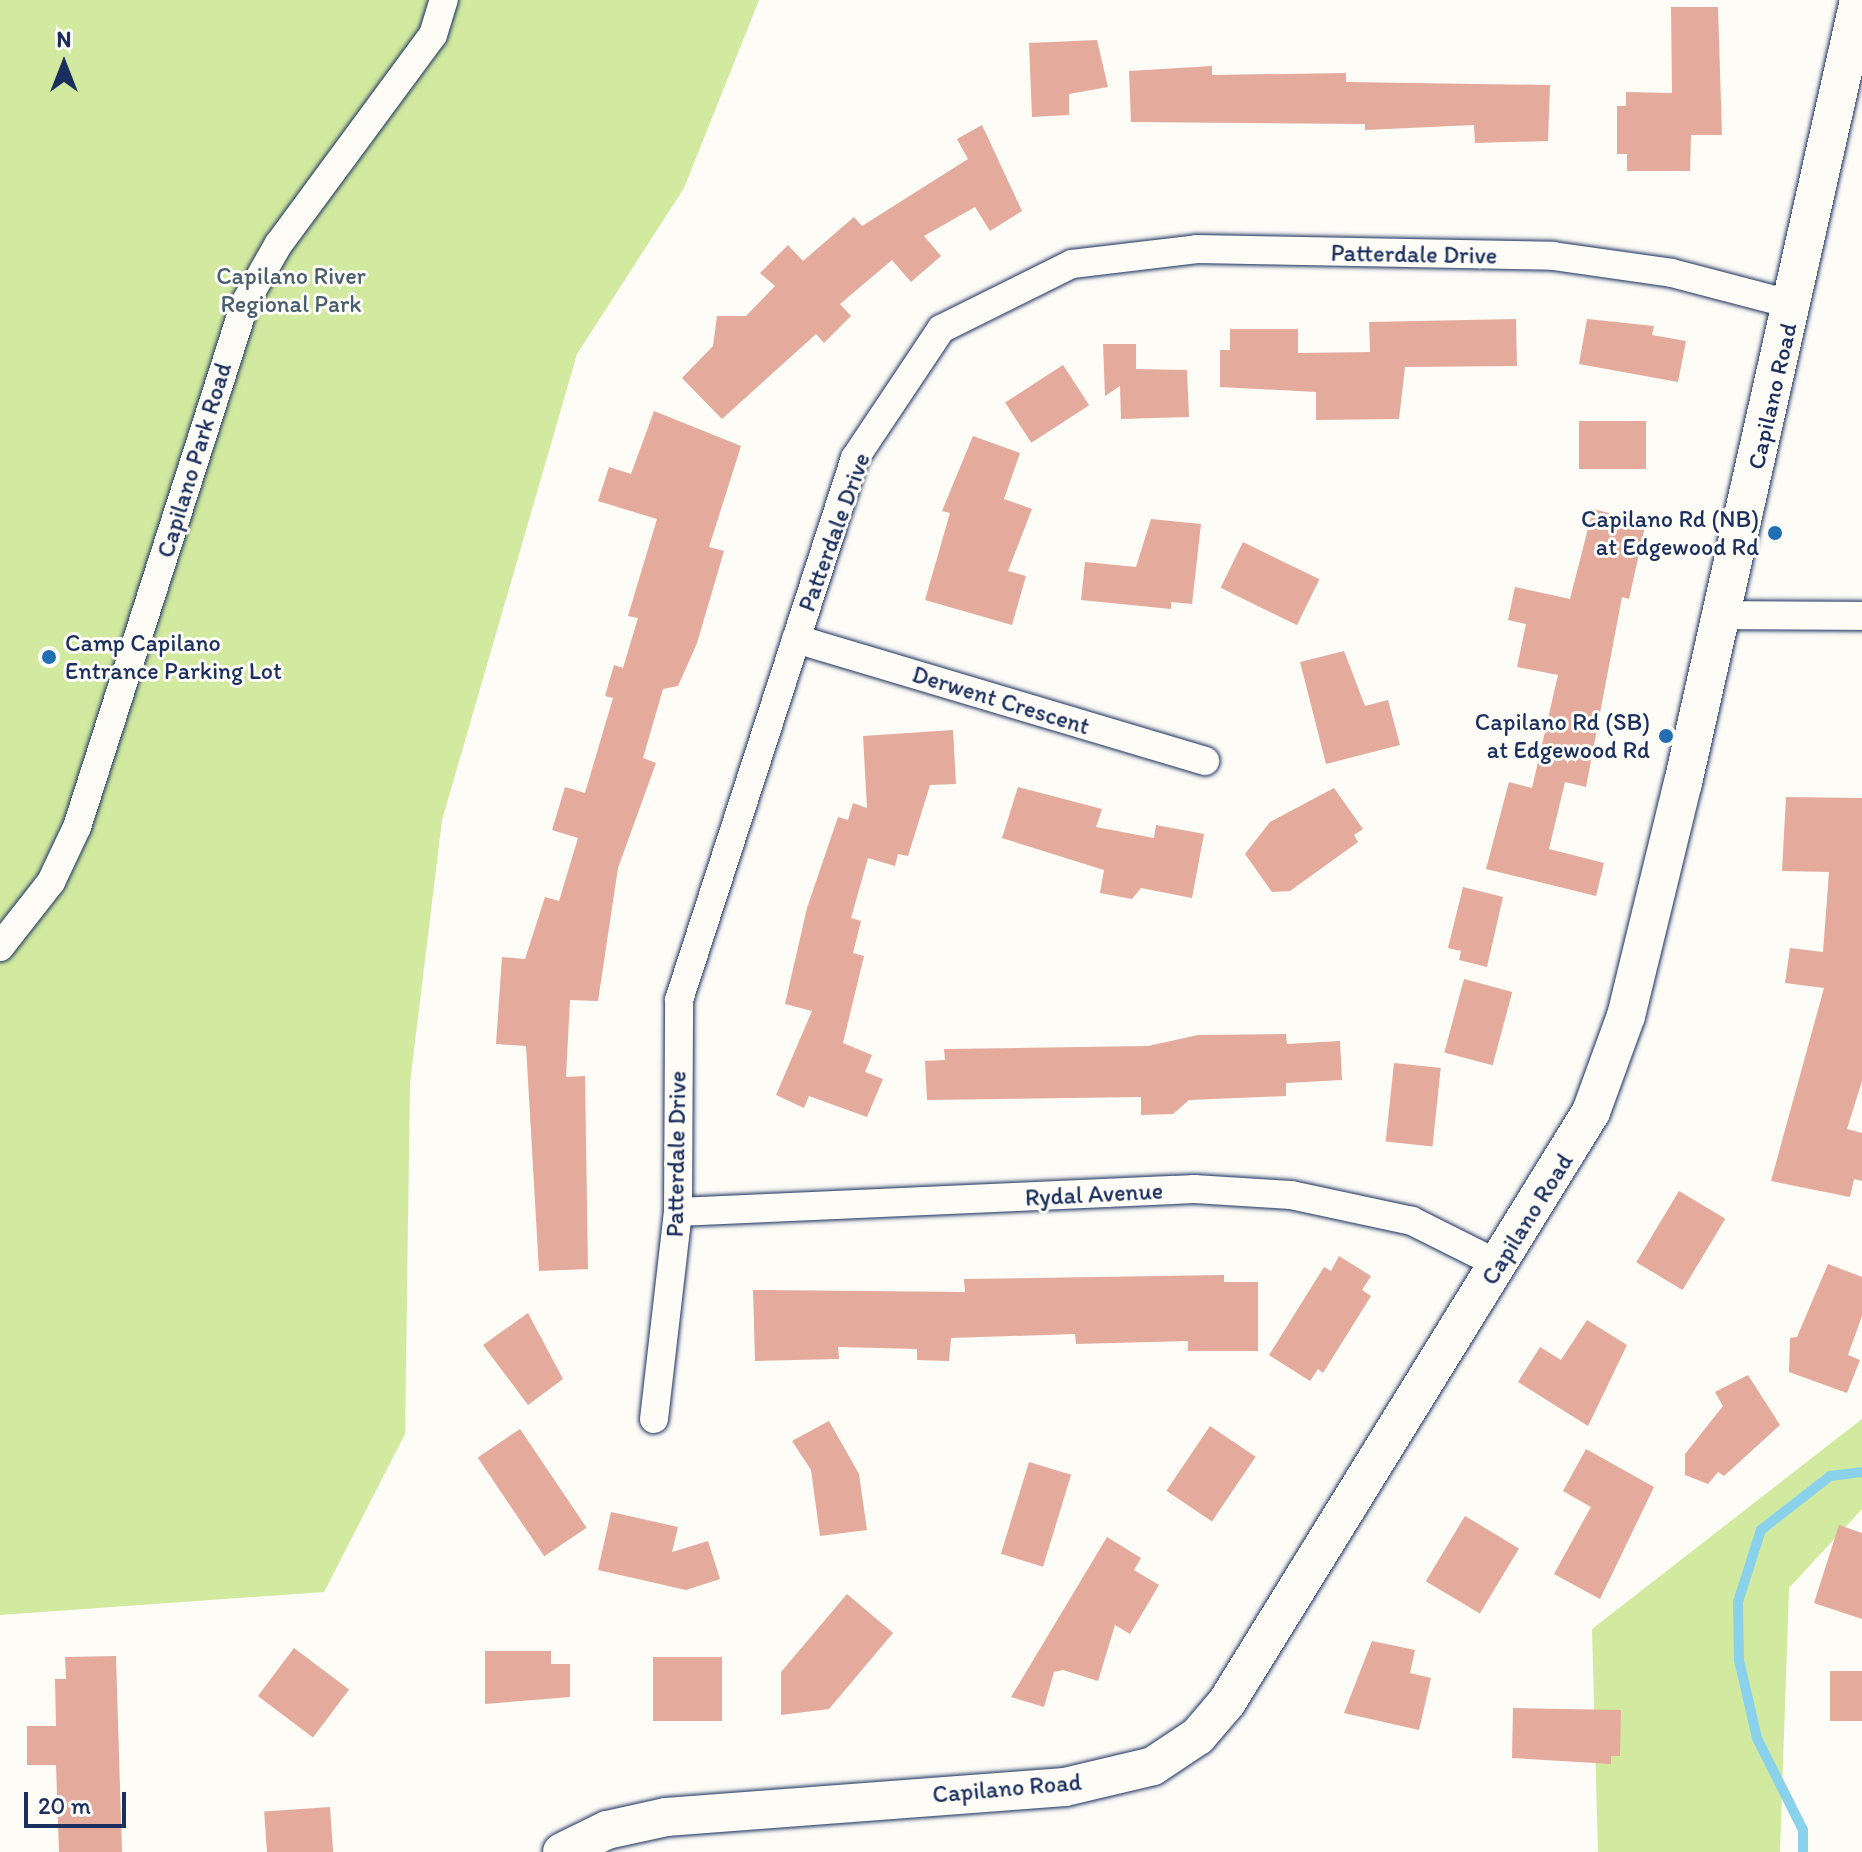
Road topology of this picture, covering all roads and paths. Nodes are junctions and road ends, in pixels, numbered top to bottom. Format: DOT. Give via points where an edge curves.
graph roads {
  1 [pos="444,0"];
  2 [pos="1859,0"];
  3 [pos="1794,305"];
  4 [pos="1721,615"];
  5 [pos="1862,616"];
  6 [pos="796,639"];
  7 [pos="1205,761"];
  8 [pos="0,947"];
  9 [pos="678,1212"];
  10 [pos="1498,1264"];
  11 [pos="654,1419"];
  12 [pos="562,1852"];
  1 -- 8 [label="street, Capilano Park Road" via="433,35 278,245 245,303 77,827 51,882"];
  2 -- 3 [label="main road, Capilano Road"];
  3 -- 4 [label="main road, Capilano Road"];
  3 -- 6 [label="street, Patterdale Drive" via="1672,273 1553,256 1197,249 1072,264 941,329 855,458"];
  4 -- 5 [label="street"];
  4 -- 10 [label="main road, Capilano Road" via="1626,1016 1591,1112"];
  6 -- 7 [label="street, Derwent Crescent"];
  6 -- 9 [label="street, Patterdale Drive" via="679,1000"];
  9 -- 10 [label="street, Rydal Avenue" via="1194,1189 1291,1195 1412,1221"];
  9 -- 11 [label="street, Patterdale Drive"];
  10 -- 12 [label="main road, Capilano Road" via="1227,1702 1198,1736 1153,1766 1065,1787 666,1817 607,1830"];
}
